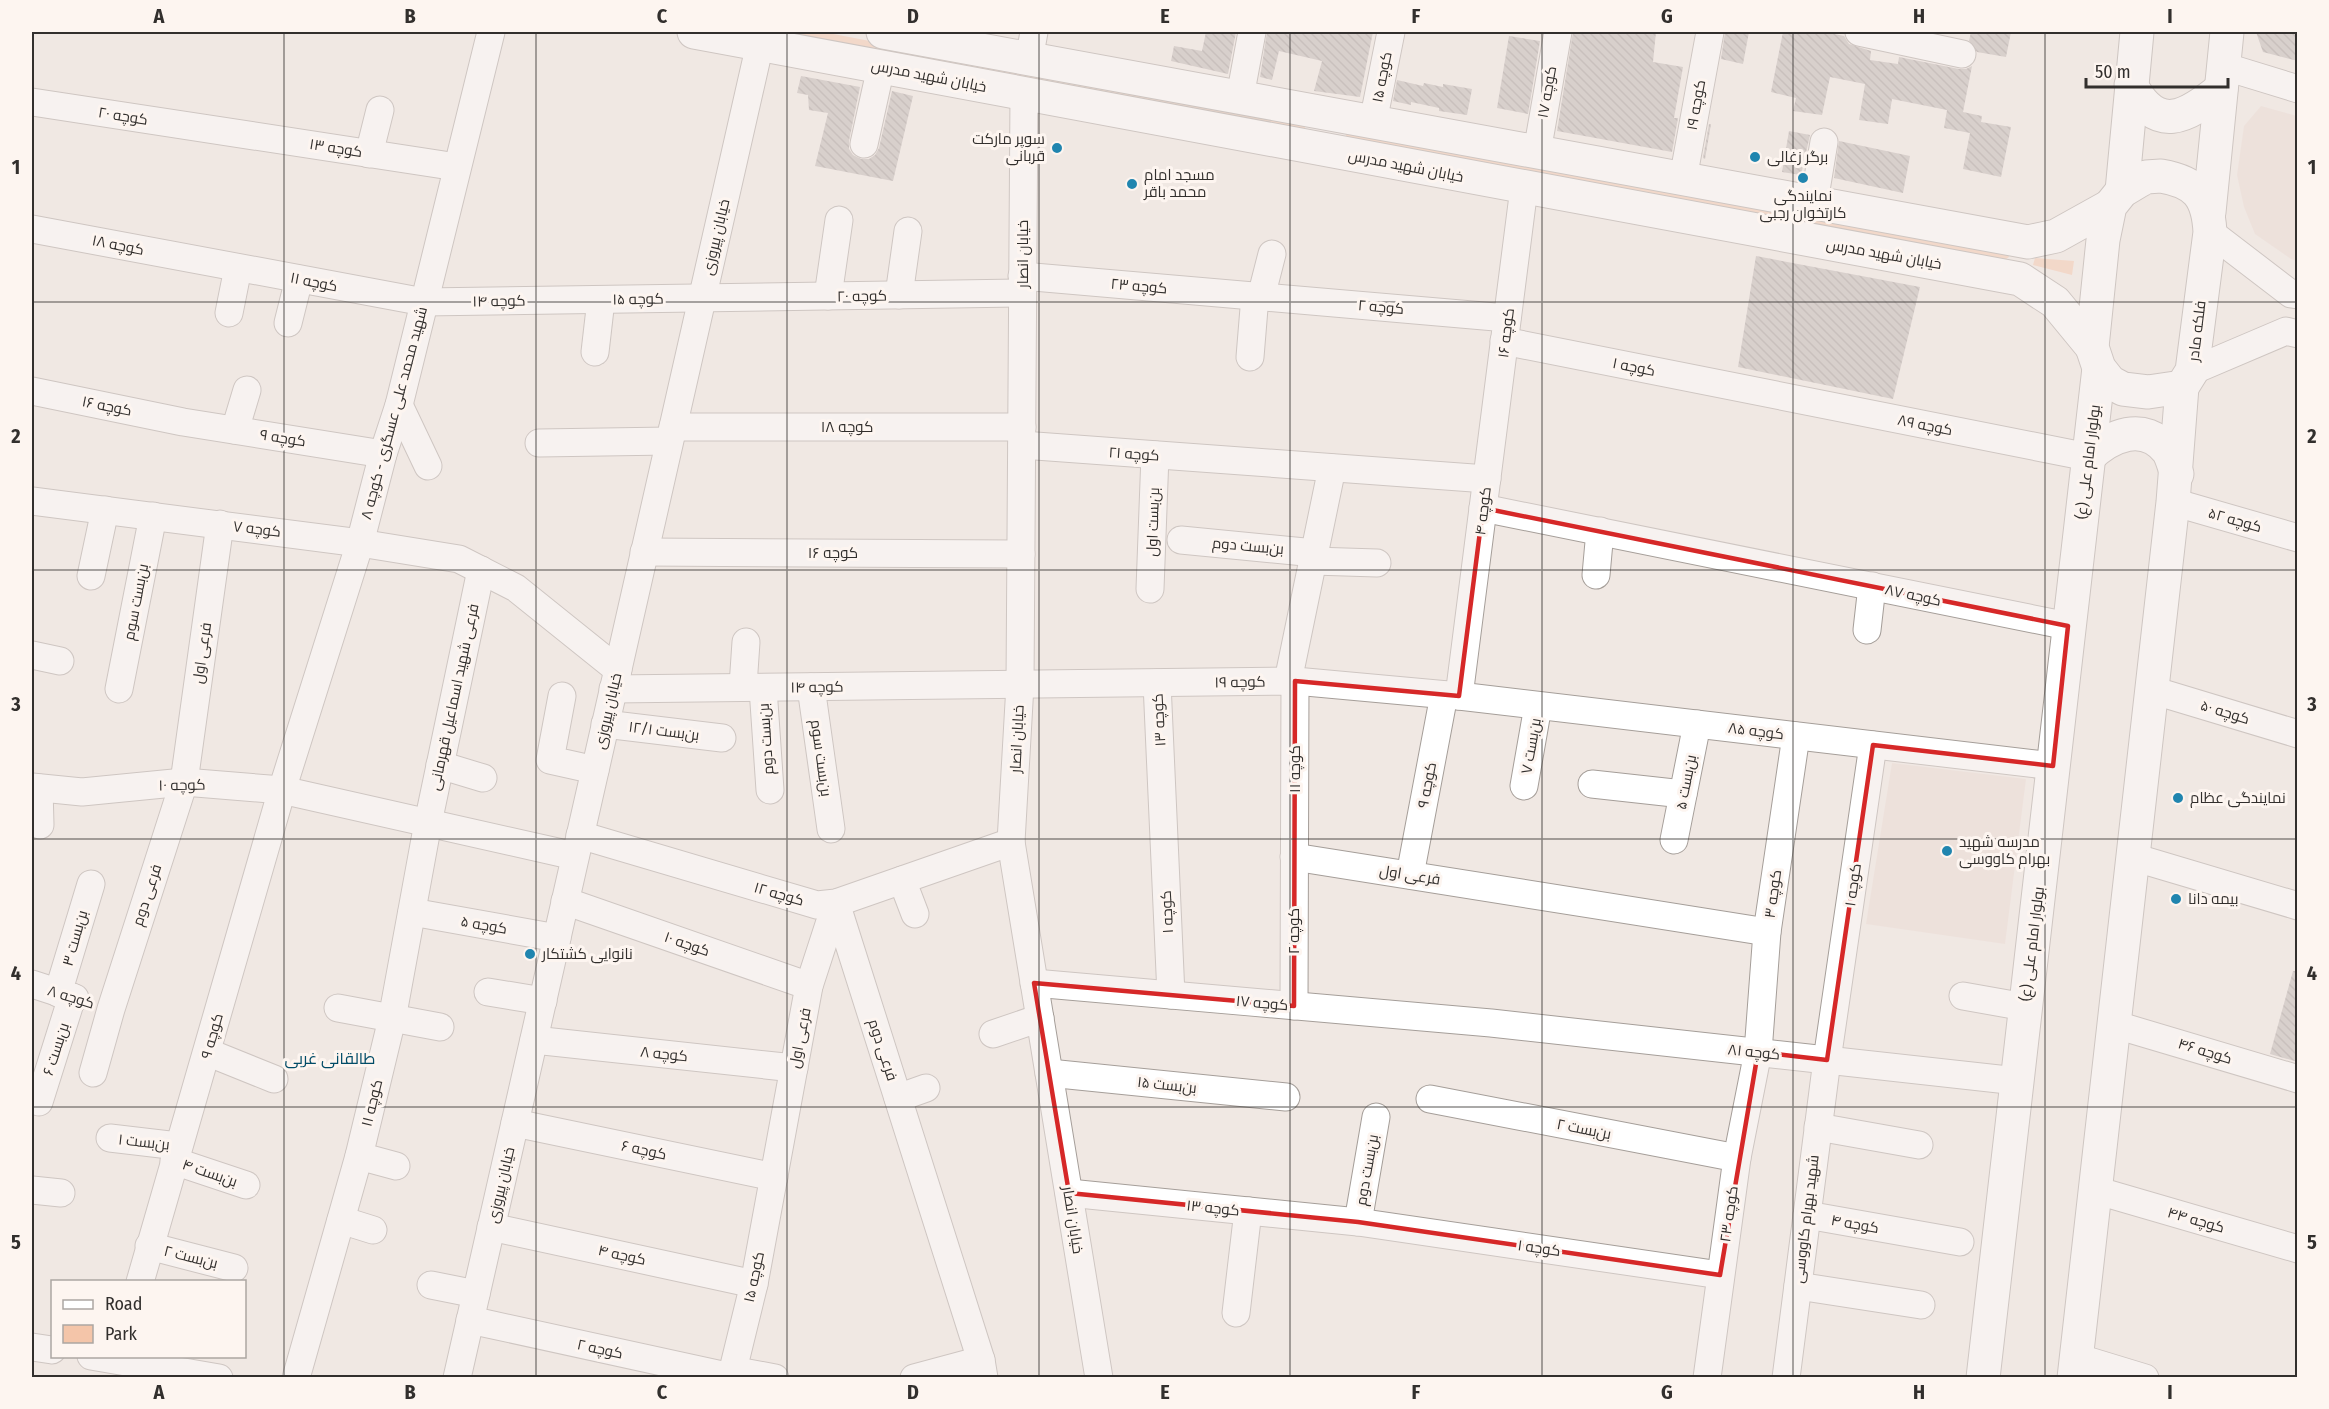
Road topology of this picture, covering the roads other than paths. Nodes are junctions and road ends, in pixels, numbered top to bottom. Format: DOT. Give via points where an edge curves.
graph roads {
  1 [pos="490,32"];
  2 [pos="694,32"];
  3 [pos="883,32"];
  4 [pos="1252,32"];
  5 [pos="1391,32"];
  6 [pos="1557,32"];
  7 [pos="1710,32"];
  8 [pos="1859,32"];
  9 [pos="2137,32"];
  10 [pos="2227,32"];
  11 [pos="759,44"];
  12 [pos="1031,46"];
  13 [pos="1962,54"];
  14 [pos="881,67"];
  15 [pos="2222,78"];
  16 [pos="2131,85"];
  17 [pos="2298,89"];
  18 [pos="1024,94"];
  19 [pos="1239,97"];
  20 [pos="32,102"];
  21 [pos="380,110"];
  22 [pos="1373,122"];
  23 [pos="214,130"];
  24 [pos="1824,142"];
  25 [pos="864,144"];
  26 [pos="1537,152"];
  27 [pos="369,153"];
  28 [pos="457,167"];
  29 [pos="1683,179"];
  30 [pos="1524,188"];
  31 [pos="2116,199"];
  32 [pos="1814,202"];
  33 [pos="839,220"];
  34 [pos="2209,222"];
  35 [pos="32,229"];
  36 [pos="908,231"];
  37 [pos="2028,242"];
  38 [pos="1272,254"];
  39 [pos="205,261"];
  40 [pos="238,268"];
  41 [pos="299,279"];
  42 [pos="2020,279"];
  43 [pos="1022,284"];
  44 [pos="899,295"];
  45 [pos="828,296"];
  46 [pos="1258,296"];
  47 [pos="2298,296"];
  48 [pos="702,298"];
  49 [pos="588,300"];
  50 [pos="424,302"];
  51 [pos="229,313"];
  52 [pos="288,323"];
  53 [pos="1506,330"];
  54 [pos="2298,334"];
  55 [pos="596,352"];
  56 [pos="1250,357"];
  57 [pos="2096,358"];
  58 [pos="2187,379"];
  59 [pos="247,390"];
  60 [pos="32,391"];
  61 [pos="1763,393"];
  62 [pos="399,405"];
  63 [pos="183,422"];
  64 [pos="235,430"];
  65 [pos="671,434"];
  66 [pos="1022,436"];
  67 [pos="539,443"];
  68 [pos="383,453"];
  69 [pos="1155,455"];
  70 [pos="2088,458"];
  71 [pos="1247,462"];
  72 [pos="428,466"];
  73 [pos="1332,468"];
  74 [pos="1487,479"];
  75 [pos="2175,488"];
  76 [pos="32,506"];
  77 [pos="1483,508"];
  78 [pos="105,510"];
  79 [pos="153,516"];
  80 [pos="220,524"];
  81 [pos="1600,531"];
  82 [pos="2298,538"];
  83 [pos="1181,540"];
  84 [pos="360,543"];
  85 [pos="644,552"];
  86 [pos="1021,554"];
  87 [pos="1314,557"];
  88 [pos="1377,563"];
  89 [pos="481,570"];
  90 [pos="1596,575"];
  91 [pos="91,576"];
  92 [pos="1872,586"];
  93 [pos="1150,589"];
  94 [pos="2068,627"];
  95 [pos="1866,630"];
  96 [pos="746,642"];
  97 [pos="32,655"];
  98 [pos="60,660"];
  99 [pos="615,679"];
  100 [pos="1292,681"];
  101 [pos="1157,683"];
  102 [pos="1020,684"];
  103 [pos="753,687"];
  104 [pos="811,687"];
  105 [pos="119,689"];
  106 [pos="2152,690"];
  107 [pos="1452,695"];
  108 [pos="562,696"];
  109 [pos="1538,705"];
  110 [pos="605,724"];
  111 [pos="1697,724"];
  112 [pos="2298,734"];
  113 [pos="1796,736"];
  114 [pos="722,738"];
  115 [pos="1873,745"];
  116 [pos="440,765"];
  117 [pos="2053,766"];
  118 [pos="595,770"];
  119 [pos="483,778"];
  120 [pos="184,782"];
  121 [pos="1592,784"];
  122 [pos="1524,786"];
  123 [pos="35,788"];
  124 [pos="282,790"];
  125 [pos="770,790"];
  126 [pos="1683,794"];
  127 [pos="428,823"];
  128 [pos="40,825"];
  129 [pos="1164,829"];
  130 [pos="831,830"];
  131 [pos="1674,840"];
  132 [pos="1011,842"];
  133 [pos="578,846"];
  134 [pos="1294,856"];
  135 [pos="2133,857"];
  136 [pos="1410,875"];
  137 [pos="902,880"];
  138 [pos="91,884"];
  139 [pos="565,901"];
  140 [pos="836,903"];
  141 [pos="2298,906"];
  142 [pos="412,912"];
  143 [pos="915,914"];
  144 [pos="1767,932"];
  145 [pos="557,938"];
  146 [pos="1034,983"];
  147 [pos="32,984"];
  148 [pos="810,986"];
  149 [pos="489,992"];
  150 [pos="65,995"];
  151 [pos="1171,995"];
  152 [pos="1963,996"];
  153 [pos="543,1000"];
  154 [pos="1294,1006"];
  155 [pos="2025,1007"];
  156 [pos="338,1008"];
  157 [pos="111,1009"];
  158 [pos="1040,1018"];
  159 [pos="392,1019"];
  160 [pos="1491,1023"];
  161 [pos="2113,1024"];
  162 [pos="440,1027"];
  163 [pos="993,1034"];
  164 [pos="534,1040"];
  165 [pos="207,1052"];
  166 [pos="1758,1052"];
  167 [pos="1827,1060"];
  168 [pos="794,1068"];
  169 [pos="93,1072"];
  170 [pos="1049,1073"];
  171 [pos="274,1079"];
  172 [pos="2298,1079"];
  173 [pos="2016,1081"];
  174 [pos="926,1088"];
  175 [pos="1286,1097"];
  176 [pos="898,1098"];
  177 [pos="1430,1099"];
  178 [pos="39,1102"];
  179 [pos="1376,1117"];
  180 [pos="515,1123"];
  181 [pos="1818,1127"];
  182 [pos="110,1138"];
  183 [pos="1919,1145"];
  184 [pos="176,1153"];
  185 [pos="359,1156"];
  186 [pos="1737,1158"];
  187 [pos="396,1166"];
  188 [pos="774,1177"];
  189 [pos="246,1185"];
  190 [pos="32,1190"];
  191 [pos="2095,1190"];
  192 [pos="61,1193"];
  193 [pos="1069,1193"];
  194 [pos="1248,1211"];
  195 [pos="1807,1215"];
  196 [pos="340,1220"];
  197 [pos="1358,1222"];
  198 [pos="491,1227"];
  199 [pos="373,1230"];
  200 [pos="1960,1242"];
  201 [pos="148,1246"];
  202 [pos="2298,1249"];
  203 [pos="234,1268"];
  204 [pos="1720,1275"];
  205 [pos="140,1280"];
  206 [pos="754,1284"];
  207 [pos="431,1285"];
  208 [pos="1798,1286"];
  209 [pos="476,1294"];
  210 [pos="1921,1305"];
  211 [pos="1236,1313"];
  212 [pos="470,1320"];
  213 [pos="32,1347"];
  214 [pos="51,1350"];
  215 [pos="97,1358"];
  216 [pos="118,1365"];
  217 [pos="2075,1367"];
  218 [pos="983,1369"];
  219 [pos="731,1375"];
  220 [pos="216,1377"];
  221 [pos="296,1377"];
  222 [pos="457,1377"];
  223 [pos="775,1377"];
  224 [pos="914,1377"];
  225 [pos="1106,1377"];
  226 [pos="1707,1377"];
  227 [pos="1786,1377"];
  228 [pos="1983,1377"];
  229 [pos="2145,1377"];
  1 -- 28 [label="street, شهید محمد علی عسگری - کوچه ۸"];
  2 -- 11 [label="main road, خیابان شهید مدرس"];
  3 -- 12 [label="main road"];
  4 -- 19 [label="street"];
  5 -- 22 [label="street, کوچه ۱۵"];
  6 -- 26 [label="street, کوچه ۱۷"];
  7 -- 29 [label="street, کوچه ۱۹"];
  8 -- 13 [label="street"];
  9 -- 16 [label="main road"];
  10 -- 15 [label="main road"];
  11 -- 14 [label="main road, خیابان شهید مدرس"];
  11 -- 48 [label="street, خیابان پیروزی"];
  12 -- 19 [label="main road"];
  14 -- 18 [label="main road, خیابان شهید مدرس"];
  14 -- 25 [label="street"];
  15 -- 16 [label="main road" via="2191,111 2178,116 2158,115 2146,108"];
  15 -- 17 [label="street"];
  15 -- 34 [label="main road"];
  16 -- 31 [label="main road"];
  18 -- 30 [label="main road, خیابان شهید مدرس"];
  18 -- 43 [label="street, خیابان انصار"];
  19 -- 22 [label="main road"];
  20 -- 23 [label="street, کوچه ۲۰"];
  21 -- 27 [label="street"];
  22 -- 26 [label="main road"];
  23 -- 27 [label="street, کوچه ۱۳"];
  24 -- 32 [label="street"];
  26 -- 29 [label="main road"];
  27 -- 28 [label="street, کوچه ۱۳"];
  28 -- 50 [label="street, شهید محمد علی عسگری - کوچه ۸"];
  29 -- 32 [label="main road"];
  30 -- 42 [label="main road, خیابان شهید مدرس"];
  30 -- 53 [label="street, کوچه ۱۶"];
  31 -- 34 [label="main road" via="2146,177 2182,180 2198,193"];
  31 -- 37 [label="main road" via="2056,236"];
  31 -- 57 [label="main road" via="2103,240"];
  32 -- 37 [label="main road"];
  33 -- 45 [label="street"];
  34 -- 47 [label="street"];
  34 -- 58 [label="main road, فلکه مادر"];
  35 -- 39 [label="street, کوچه ۱۸"];
  36 -- 44 [label="street"];
  37 -- 42 [label="main road"];
  38 -- 46 [label="street"];
  39 -- 40 [label="street, کوچه ۱۱"];
  40 -- 41 [label="street, کوچه ۱۱"];
  40 -- 51 [label="street"];
  41 -- 50 [label="street, کوچه ۱۱"];
  41 -- 52 [label="street"];
  42 -- 57 [label="main road, خیابان شهید مدرس" via="2055,302"];
  43 -- 44 [label="street, کوچه ۲۰"];
  43 -- 46 [label="street, کوچه ۲۳"];
  43 -- 66 [label="street, خیابان انصار"];
  44 -- 45 [label="street, کوچه ۲۰"];
  45 -- 48 [label="street, کوچه ۲۰"];
  46 -- 53 [label="street, کوچه ۲"];
  46 -- 56 [label="street"];
  48 -- 49 [label="street, کوچه ۱۵"];
  48 -- 65 [label="street, خیابان پیروزی"];
  49 -- 50 [label="street, کوچه ۱۴"];
  49 -- 55 [label="street"];
  50 -- 62 [label="street, شهید محمد علی عسگری - کوچه ۸"];
  53 -- 61 [label="street, کوچه ۱"];
  53 -- 74 [label="street, کوچه ۱۶"];
  54 -- 58 [label="street" via="2286,331"];
  57 -- 58 [label="main road" via="2110,382 2123,389 2148,392"];
  57 -- 70 [label="main road, بولوار امام علی (ع)"];
  58 -- 75 [label="main road"];
  59 -- 64 [label="street"];
  60 -- 63 [label="street, کوچه ۱۶"];
  61 -- 70 [label="street, کوچه ۸۹"];
  62 -- 68 [label="street, شهید محمد علی عسگری - کوچه ۸"];
  62 -- 72 [label="street"];
  63 -- 64 [label="street, کوچه ۹"];
  64 -- 68 [label="street, کوچه ۹"];
  65 -- 66 [label="street, کوچه ۱۸"];
  65 -- 67 [label="street"];
  65 -- 85 [label="street, خیابان پیروزی"];
  66 -- 69 [label="street, کوچه ۲۱"];
  66 -- 86 [label="street, خیابان انصار"];
  68 -- 84 [label="street, شهید محمد علی عسگری - کوچه ۸"];
  69 -- 71 [label="street, کوچه ۲۱"];
  69 -- 93 [label="street, بن‌بست اول"];
  70 -- 75 [label="main road" via="2119,436 2145,436 2169,452"];
  70 -- 94 [label="main road, بولوار امام علی (ع)"];
  71 -- 73 [label="street, کوچه ۴"];
  73 -- 74 [label="street, کوچه ۴"];
  73 -- 87 [label="street"];
  74 -- 77 [label="street, کوچه ۴"];
  75 -- 82 [label="street, کوچه ۵۲"];
  75 -- 106 [label="main road"];
  76 -- 78 [label="street"];
  77 -- 81 [label="street"];
  77 -- 107 [label="street, کوچه ۴"];
  78 -- 79 [label="street"];
  78 -- 91 [label="street"];
  79 -- 80 [label="street, کوچه ۷"];
  79 -- 105 [label="street, بن‌بست سوم"];
  80 -- 84 [label="street, کوچه ۷"];
  80 -- 120 [label="street, فرعی اول"];
  81 -- 90 [label="street"];
  81 -- 92 [label="street, کوچه ۸۷"];
  83 -- 87 [label="street, بن‌بست دوم"];
  84 -- 89 [label="street" via="459,559"];
  84 -- 124 [label="street, شهید محمد علی عسگری - کوچه ۸"];
  85 -- 86 [label="street, کوچه ۱۶"];
  85 -- 99 [label="street, خیابان پیروزی"];
  86 -- 102 [label="street, خیابان انصار"];
  87 -- 88 [label="street"];
  87 -- 100 [label="street"];
  89 -- 99 [label="street" via="516,588"];
  89 -- 116 [label="street, فرعی شهید اسماعیل قهرمانی"];
  92 -- 94 [label="street, کوچه ۸۷"];
  92 -- 95 [label="street"];
  94 -- 117 [label="main road, بولوار امام علی (ع)"];
  96 -- 103 [label="street"];
  97 -- 98 [label="street"];
  99 -- 103 [label="street, کوچه ۱۴"];
  99 -- 110 [label="street, خیابان پیروزی"];
  100 -- 101 [label="street, کوچه ۱۹"];
  100 -- 107 [label="street, کوچه ۱۹"];
  100 -- 134 [label="street, کوچه ۱۱"];
  101 -- 102 [label="street, کوچه ۱۹"];
  101 -- 129 [label="street, کوچه ۱۳"];
  102 -- 104 [label="street, کوچه ۱۴"];
  102 -- 132 [label="street, خیابان انصار"];
  103 -- 104 [label="street, کوچه ۱۴"];
  103 -- 125 [label="street, بن‌بست دوم"];
  104 -- 130 [label="street, بن‌بست سوم"];
  106 -- 112 [label="street, کوچه ۵۰"];
  106 -- 135 [label="main road"];
  107 -- 109 [label="street, کوچه ۸۵"];
  107 -- 136 [label="street, کوچه ۹"];
  108 -- 118 [label="street" via="550,760"];
  109 -- 111 [label="street, کوچه ۸۵"];
  109 -- 122 [label="street, بن‌بست ۷"];
  110 -- 114 [label="street, بن‌بست ۱۲/۱"];
  110 -- 118 [label="street, خیابان پیروزی"];
  111 -- 113 [label="street, کوچه ۸۵"];
  111 -- 126 [label="street, بن‌بست ۵"];
  113 -- 115 [label="street, کوچه ۸۵"];
  113 -- 144 [label="street, کوچه ۳"];
  115 -- 117 [label="street, کوچه ۸۵"];
  115 -- 167 [label="street, کوچه ۱"];
  116 -- 119 [label="street"];
  116 -- 127 [label="street, فرعی شهید اسماعیل قهرمانی"];
  117 -- 155 [label="main road, بولوار امام علی (ع)"];
  118 -- 133 [label="street, خیابان پیروزی"];
  120 -- 123 [label="street, کوچه ۱۰" via="82,792"];
  120 -- 124 [label="street, کوچه ۱۰"];
  120 -- 157 [label="street, فرعی دوم"];
  121 -- 126 [label="street"];
  123 -- 128 [label="street"];
  124 -- 127 [label="street"];
  124 -- 165 [label="street, کوچه ۹"];
  126 -- 131 [label="street, بن‌بست ۵"];
  127 -- 133 [label="street"];
  127 -- 142 [label="street, کوچه ۱۱"];
  129 -- 151 [label="street, کوچه ۱"];
  132 -- 137 [label="street, کوچه ۱۲"];
  132 -- 146 [label="street, خیابان انصار"];
  133 -- 139 [label="street, خیابان پیروزی"];
  133 -- 140 [label="street, کوچه ۱۲" via="817,905"];
  134 -- 136 [label="street, فرعی اول"];
  134 -- 154 [label="street, کوچه ۲"];
  135 -- 141 [label="street"];
  135 -- 161 [label="main road"];
  136 -- 144 [label="street, فرعی اول"];
  137 -- 140 [label="street, کوچه ۱۲"];
  137 -- 143 [label="street"];
  138 -- 150 [label="street, بن‌بست ۳"];
  139 -- 145 [label="street, خیابان پیروزی"];
  139 -- 148 [label="street, کوچه ۱۰"];
  140 -- 148 [label="street, فرعی اول"];
  140 -- 176 [label="street, فرعی دوم" via="871,979 897,1060"];
  142 -- 145 [label="street, کوچه ۵"];
  142 -- 159 [label="street, کوچه ۱۱"];
  144 -- 166 [label="street, کوچه ۳"];
  145 -- 153 [label="street, خیابان پیروزی"];
  146 -- 151 [label="street, کوچه ۱۷"];
  146 -- 158 [label="street, خیابان انصار"];
  147 -- 150 [label="street, کوچه ۸"];
  148 -- 168 [label="street, فرعی اول"];
  149 -- 153 [label="street"];
  150 -- 157 [label="street, کوچه ۸"];
  150 -- 178 [label="street, بن‌بست ۶"];
  151 -- 154 [label="street, کوچه ۱۷"];
  152 -- 155 [label="street"];
  153 -- 164 [label="street, خیابان پیروزی"];
  154 -- 160 [label="street, کوچه ۱۷"];
  155 -- 173 [label="main road, بولوار امام علی (ع)"];
  156 -- 159 [label="street"];
  157 -- 169 [label="street, فرعی دوم"];
  158 -- 163 [label="street"];
  158 -- 170 [label="street, خیابان انصار"];
  159 -- 162 [label="street"];
  159 -- 185 [label="street, کوچه ۱۱"];
  160 -- 166 [label="street, کوچه ۸۱"];
  161 -- 172 [label="street, کوچه ۴۶"];
  161 -- 191 [label="main road"];
  164 -- 168 [label="street, کوچه ۸"];
  164 -- 180 [label="street, خیابان پیروزی"];
  165 -- 171 [label="street"];
  165 -- 184 [label="street, کوچه ۹"];
  166 -- 167 [label="street, کوچه ۸۱"];
  166 -- 186 [label="street, کوچه ۲۳"];
  167 -- 173 [label="street, کوچه ۸۱"];
  167 -- 181 [label="street, شهید بهرام کاووسی"];
  168 -- 188 [label="street, فرعی اول"];
  170 -- 175 [label="street, بن‌بست ۱۵"];
  170 -- 193 [label="street, خیابان انصار"];
  173 -- 228 [label="main road, بولوار امام علی (ع)"];
  174 -- 176 [label="street"];
  176 -- 218 [label="street, فرعی دوم"];
  177 -- 186 [label="street, بن‌بست ۲"];
  179 -- 197 [label="street, بن‌بست دوم"];
  180 -- 188 [label="street, کوچه ۶"];
  180 -- 198 [label="street, خیابان پیروزی"];
  181 -- 183 [label="street"];
  181 -- 195 [label="street, شهید بهرام کاووسی"];
  182 -- 184 [label="street, بن‌بست ۱"];
  184 -- 189 [label="street, بن‌بست ۴"];
  184 -- 201 [label="street, کوچه ۹"];
  185 -- 187 [label="street"];
  185 -- 196 [label="street, کوچه ۱۱"];
  186 -- 204 [label="street, کوچه ۲۳"];
  188 -- 206 [label="street, کوچه ۱۵"];
  190 -- 192 [label="street"];
  191 -- 202 [label="street, کوچه ۴۴"];
  191 -- 217 [label="main road"];
  193 -- 194 [label="street, کوچه ۱۳"];
  193 -- 225 [label="street, خیابان انصار"];
  194 -- 197 [label="street, کوچه ۱۳"];
  194 -- 211 [label="street"];
  195 -- 200 [label="street, کوچه ۴"];
  195 -- 208 [label="street, شهید بهرام کاووسی"];
  196 -- 199 [label="street"];
  196 -- 221 [label="street, کوچه ۱۱"];
  197 -- 204 [label="street, کوچه ۱"];
  198 -- 206 [label="street, کوچه ۴"];
  198 -- 209 [label="street, خیابان پیروزی"];
  201 -- 203 [label="street, بن‌بست ۲"];
  201 -- 205 [label="street, کوچه ۹"];
  204 -- 226 [label="street, کوچه ۲۳"];
  206 -- 219 [label="street, کوچه ۱۵"];
  207 -- 209 [label="street"];
  208 -- 210 [label="street"];
  208 -- 227 [label="street, شهید بهرام کاووسی"];
  209 -- 212 [label="street, خیابان پیروزی"];
  212 -- 219 [label="street, کوچه ۲"];
  212 -- 222 [label="street, خیابان پیروزی"];
  213 -- 214 [label="street"];
  215 -- 216 [label="street"];
  216 -- 220 [label="street"];
  217 -- 229 [label="street"];
  218 -- 224 [label="street"];
  219 -- 223 [label="street"];
}
